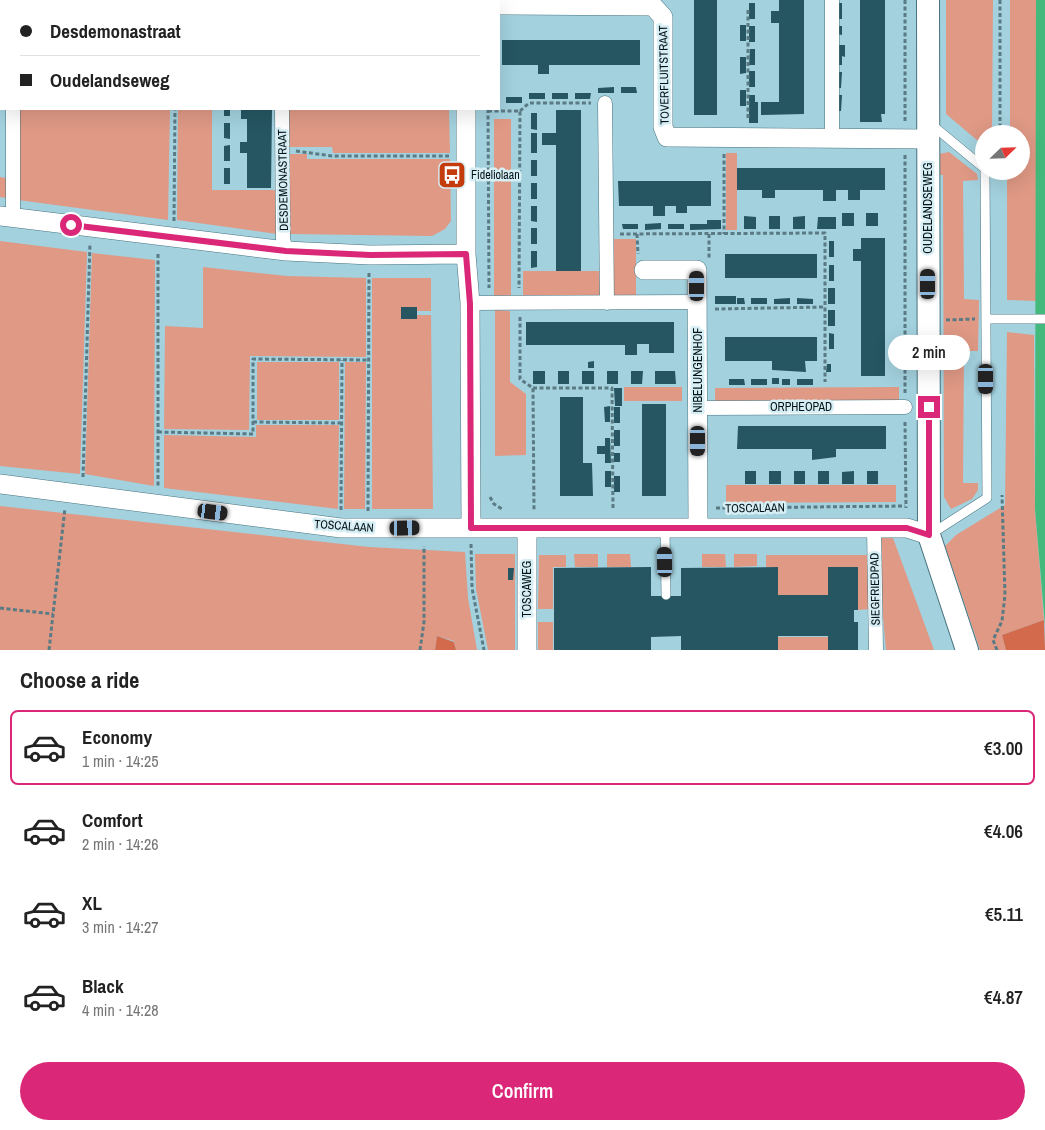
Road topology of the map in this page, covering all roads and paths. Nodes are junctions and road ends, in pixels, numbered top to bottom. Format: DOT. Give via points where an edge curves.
graph roads {
  1 [pos="832,0"];
  2 [pos="905,0"];
  3 [pos="928,0"];
  4 [pos="1000,0"];
  5 [pos="500,5"];
  6 [pos="748,10"];
  7 [pos="605,103"];
  8 [pos="12,110"];
  9 [pos="175,110"];
  10 [pos="282,110"];
  11 [pos="466,110"];
  12 [pos="488,110"];
  13 [pos="520,111"];
  14 [pos="1000,125"];
  15 [pos="929,131"];
  16 [pos="748,138"];
  17 [pos="832,138"];
  18 [pos="905,138"];
  19 [pos="723,139"];
  20 [pos="282,151"];
  21 [pos="452,156"];
  22 [pos="975,164"];
  23 [pos="984,180"];
  24 [pos="6,217"];
  25 [pos="174,225"];
  26 [pos="90,228"];
  27 [pos="606,230"];
  28 [pos="724,234"];
  29 [pos="286,251"];
  30 [pos="158,254"];
  31 [pos="466,254"];
  32 [pos="370,255"];
  33 [pos="644,270"];
  34 [pos="607,302"];
  35 [pos="480,303"];
  36 [pos="703,306"];
  37 [pos="825,307"];
  38 [pos="986,319"];
  39 [pos="1041,319"];
  40 [pos="928,320"];
  41 [pos="342,360"];
  42 [pos="369,360"];
  43 [pos="825,382"];
  44 [pos="533,388"];
  45 [pos="905,407"];
  46 [pos="698,408"];
  47 [pos="253,422"];
  48 [pos="342,423"];
  49 [pos="158,432"];
  50 [pos="0,484"];
  51 [pos="489,491"];
  52 [pos="75,494"];
  53 [pos="158,505"];
  54 [pos="906,506"];
  55 [pos="698,508"];
  56 [pos="603,509"];
  57 [pos="613,509"];
  58 [pos="622,509"];
  59 [pos="506,510"];
  60 [pos="544,510"];
  61 [pos="526,519"];
  62 [pos="341,528"];
  63 [pos="423,528"];
  64 [pos="471,528"];
  65 [pos="665,528"];
  66 [pos="698,528"];
  67 [pos="874,528"];
  68 [pos="907,528"];
  69 [pos="368,529"];
  70 [pos="929,535"];
  71 [pos="666,596"];
  72 [pos="0,608"];
  73 [pos="53,614"];
  74 [pos="49,650"];
  75 [pos="420,650"];
  76 [pos="484,650"];
  77 [pos="527,650"];
  78 [pos="876,650"];
  79 [pos="967,650"];
  1 -- 17 [label="street"];
  2 -- 18 [label="path, OUDELANDSEWEG"];
  3 -- 15 [label="street, OUDELANDSEWEG"];
  4 -- 14 [label="path"];
  5 -- 19 [label="street, TOVERFLUITSTRAAT" via="653,6 663,16 663,127 667,137"];
  6 -- 16 [label="path"];
  7 -- 13 [label="path" via="528,103"];
  7 -- 27 [label="street"];
  8 -- 24 [label="street"];
  9 -- 25 [label="path"];
  10 -- 20 [label="street, DESDEMONASTRAAT"];
  11 -- 31 [label="street"];
  12 -- 35 [label="path"];
  15 -- 18 [label="street, TOVERFLUITSTRAAT"];
  15 -- 22 [label="lane"];
  15 -- 40 [label="street, OUDELANDSEWEG"];
  16 -- 17 [label="street, TOVERFLUITSTRAAT"];
  16 -- 19 [label="street, TOVERFLUITSTRAAT"];
  17 -- 18 [label="street, TOVERFLUITSTRAAT"];
  18 -- 45 [label="path, OUDELANDSEWEG"];
  19 -- 28 [label="path"];
  20 -- 21 [label="path" via="332,156"];
  20 -- 29 [label="street, DESDEMONASTRAAT" via="283,239"];
  23 -- 38 [label="lane"];
  24 -- 26 [label="street"];
  26 -- 29 [label="street"];
  26 -- 52 [label="path"];
  27 -- 28 [label="path"];
  27 -- 34 [label="street"];
  28 -- 37 [label="path" via="825,233"];
  29 -- 32 [label="street"];
  30 -- 49 [label="path"];
  31 -- 32 [label="street"];
  31 -- 35 [label="street"];
  32 -- 42 [label="path"];
  33 -- 36 [label="street, NIBELUNGENHOF" via="697,270"];
  34 -- 35 [label="street"];
  34 -- 36 [label="street"];
  35 -- 64 [label="street"];
  36 -- 37 [label="path"];
  36 -- 46 [label="street, NIBELUNGENHOF"];
  37 -- 43 [label="path"];
  38 -- 39 [label="lane"];
  38 -- 40 [label="path"];
  38 -- 70 [label="lane" via="986,498"];
  40 -- 70 [label="street, OUDELANDSEWEG"];
  41 -- 42 [label="path"];
  41 -- 47 [label="path" via="253,359"];
  41 -- 48 [label="path"];
  42 -- 69 [label="path"];
  44 -- 57 [label="path" via="612,388"];
  45 -- 46 [label="street, ORPHEOPAD"];
  45 -- 54 [label="path, OUDELANDSEWEG"];
  46 -- 55 [label="street, NIBELUNGENHOF"];
  47 -- 48 [label="path"];
  47 -- 49 [label="path" via="253,434"];
  48 -- 62 [label="path"];
  49 -- 53 [label="path"];
  50 -- 52 [label="street, TOSCALAAN"];
  51 -- 59 [label="path" via="494,504"];
  52 -- 53 [label="street, TOSCALAAN"];
  52 -- 73 [label="path"];
  53 -- 62 [label="street, TOSCALAAN"];
  54 -- 55 [label="path, TOSCALAAN"];
  54 -- 68 [label="path, OUDELANDSEWEG"];
  55 -- 66 [label="street, NIBELUNGENHOF"];
  56 -- 57 [label="path"];
  57 -- 58 [label="path"];
  60 -- 61 [label="path"];
  61 -- 64 [label="street, TOSCALAAN"];
  61 -- 65 [label="street, TOSCALAAN"];
  61 -- 77 [label="street, TOSCAWEG"];
  62 -- 69 [label="street, TOSCALAAN"];
  63 -- 64 [label="street, TOSCALAAN"];
  63 -- 69 [label="street, TOSCALAAN"];
  63 -- 75 [label="path" via="424,622"];
  64 -- 76 [label="path" via="472,588"];
  65 -- 66 [label="street, TOSCALAAN"];
  65 -- 71 [label="lane"];
  66 -- 67 [label="street, TOSCALAAN"];
  67 -- 68 [label="street, TOSCALAAN"];
  67 -- 78 [label="street, SIEGFRIEDPAD"];
  68 -- 70 [label="street, TOSCALAAN"];
  70 -- 79 [label="street, OUDELANDSEWEG"];
  72 -- 73 [label="path"];
  73 -- 74 [label="path"];
}
